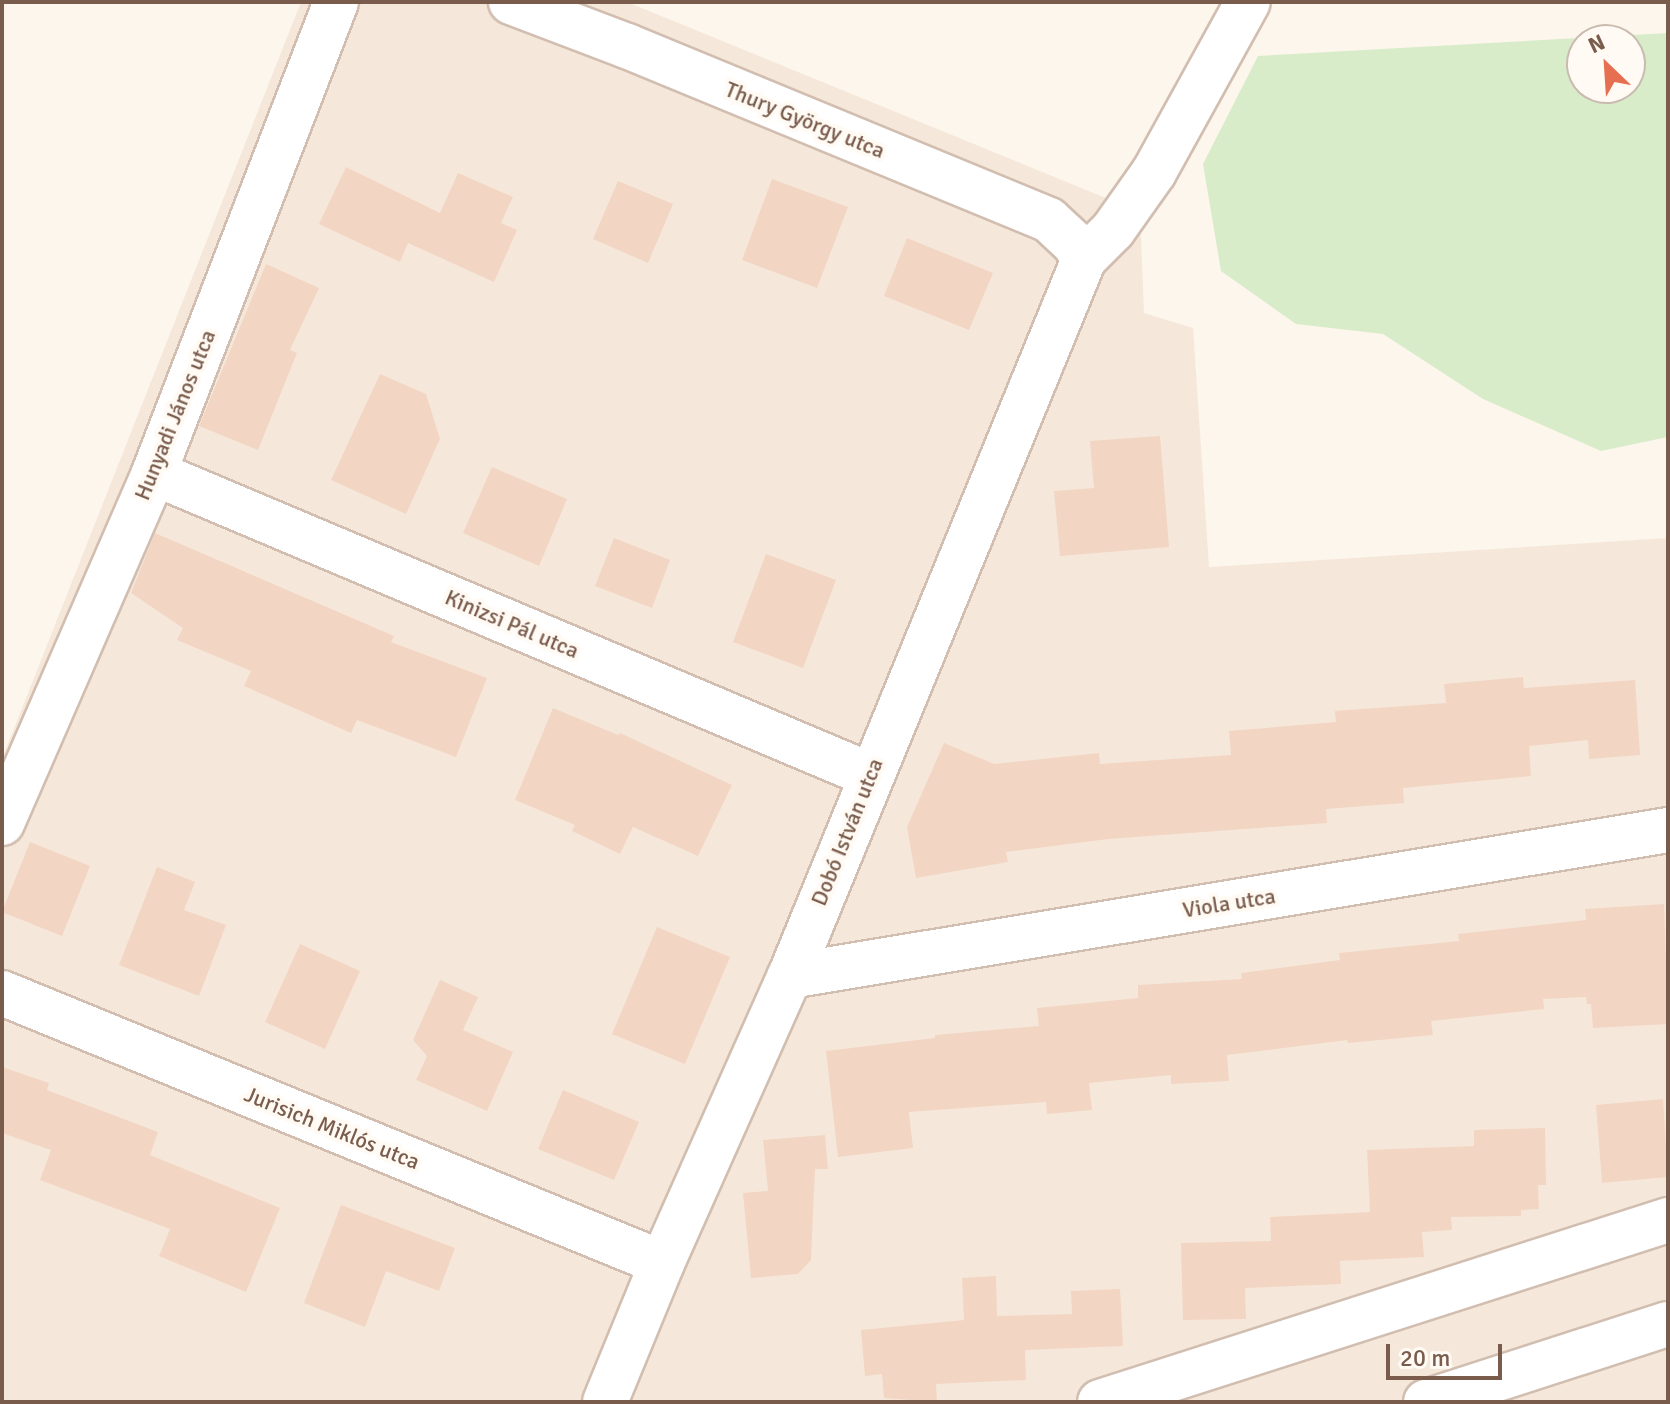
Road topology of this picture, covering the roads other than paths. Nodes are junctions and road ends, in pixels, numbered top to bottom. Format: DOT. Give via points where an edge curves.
graph roads {
  1 [pos="336,2"];
  2 [pos="511,2"];
  3 [pos="1248,2"];
  4 [pos="1084,259"];
  5 [pos="154,473"];
  6 [pos="870,775"];
  7 [pos="2,823"];
  8 [pos="1668,830"];
  9 [pos="790,976"];
  10 [pos="2,993"];
  11 [pos="1668,1220"];
  12 [pos="662,1263"];
  13 [pos="1668,1324"];
  14 [pos="605,1402"];
  15 [pos="1100,1402"];
  16 [pos="1426,1402"];
  1 -- 5 [label="street, Hunyadi János utca"];
  2 -- 4 [label="street, Thury György utca" via="1049,220"];
  3 -- 4 [label="street" via="1154,172 1113,230"];
  4 -- 6 [label="street, Dobó István utca"];
  5 -- 6 [label="street, Kinizsi Pál utca"];
  5 -- 7 [label="street, Hunyadi János utca"];
  6 -- 9 [label="street, Dobó István utca"];
  8 -- 9 [label="street, Viola utca"];
  9 -- 12 [label="street, Dobó István utca"];
  10 -- 12 [label="street, Jurisich Miklós utca"];
  11 -- 15 [label="street"];
  12 -- 14 [label="street, Dobó István utca"];
  13 -- 16 [label="street"];
}
